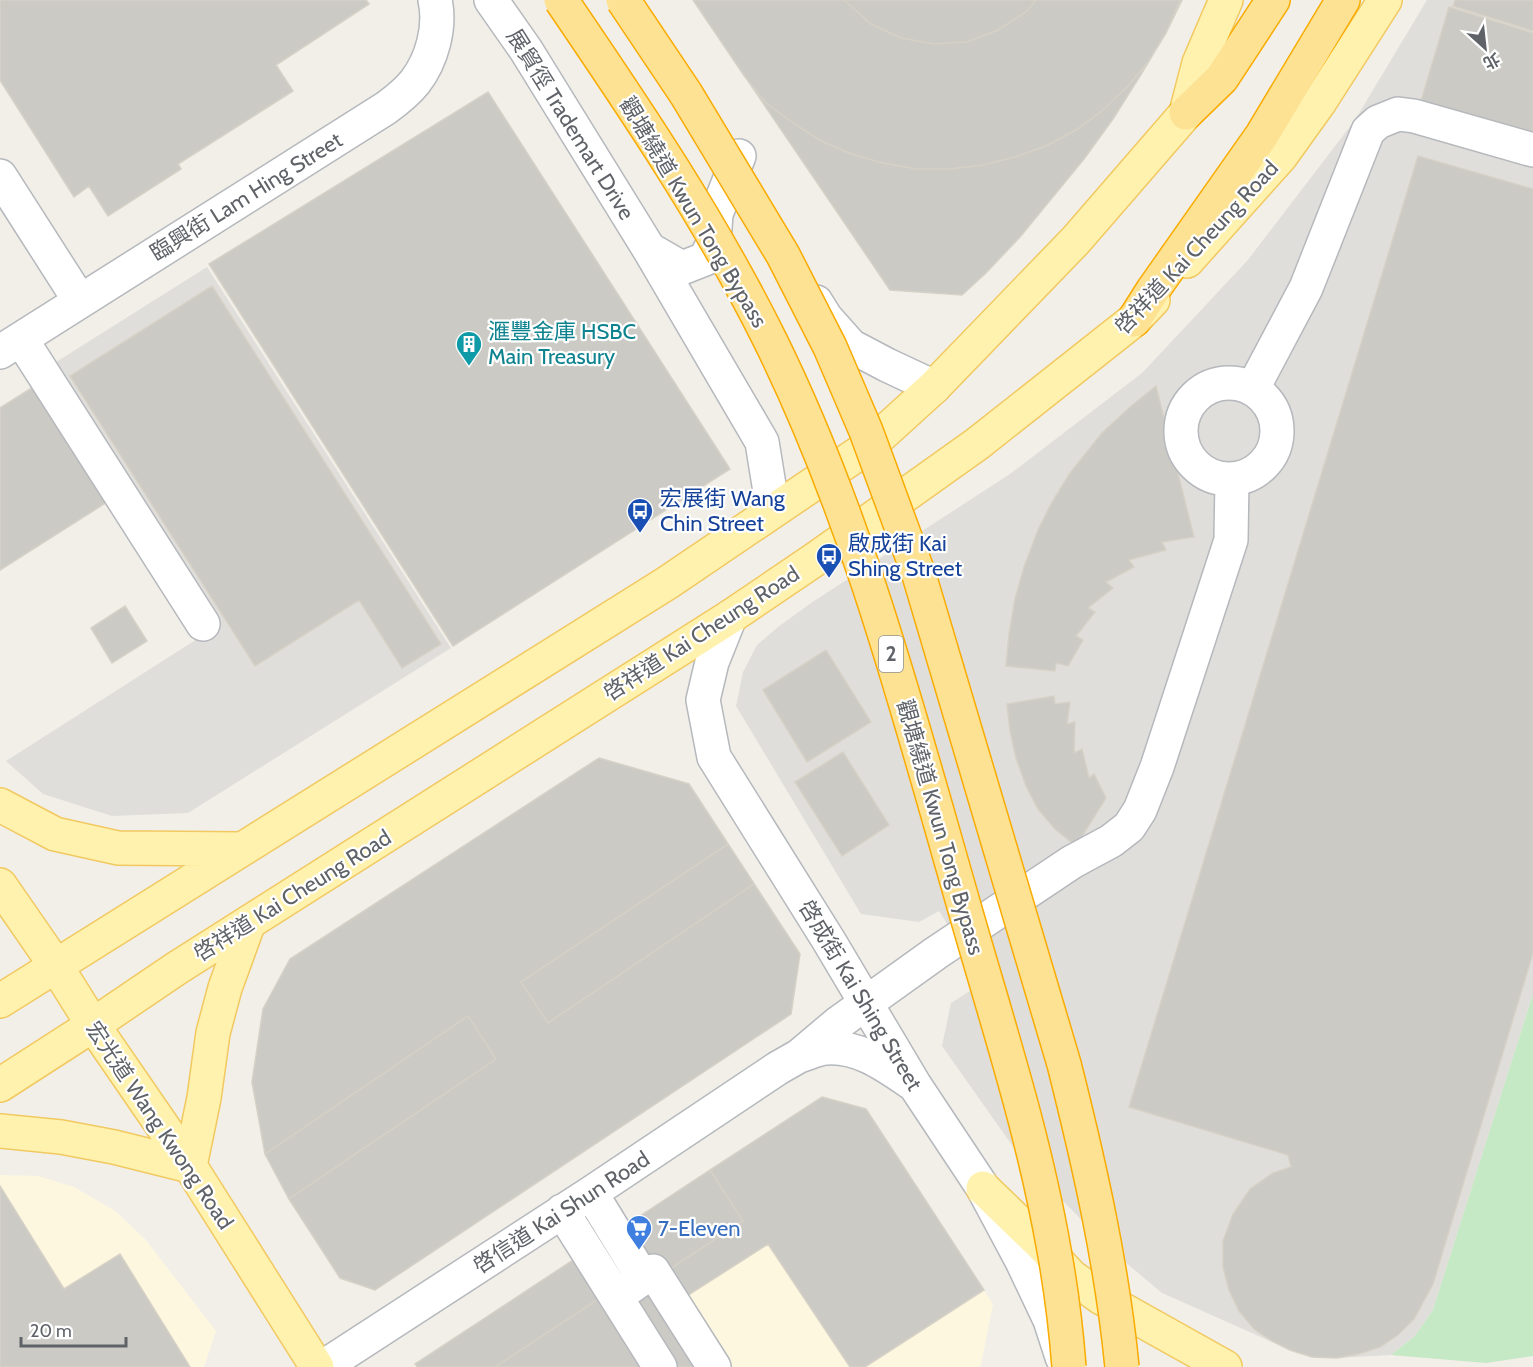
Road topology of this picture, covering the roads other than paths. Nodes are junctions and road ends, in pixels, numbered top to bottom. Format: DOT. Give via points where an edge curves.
graph roads {
  1 [pos="435,0"];
  2 [pos="491,0"];
  3 [pos="561,0"];
  4 [pos="622,0"];
  5 [pos="634,0"];
  6 [pos="1226,0"];
  7 [pos="1273,0"];
  8 [pos="1343,0"];
  9 [pos="1385,0"];
  10 [pos="1186,113"];
  11 [pos="1533,150"];
  12 [pos="739,156"];
  13 [pos="0,176"];
  14 [pos="649,249"];
  15 [pos="80,301"];
  16 [pos="1134,320"];
  17 [pos="11,345"];
  18 [pos="934,387"];
  19 [pos="1252,388"];
  20 [pos="1232,479"];
  21 [pos="773,510"];
  22 [pos="730,617"];
  23 [pos="203,624"];
  24 [pos="0,805"];
  25 [pos="242,849"];
  26 [pos="0,885"];
  27 [pos="249,922"];
  28 [pos="56,966"];
  29 [pos="0,1000"];
  30 [pos="866,1003"];
  31 [pos="93,1025"];
  32 [pos="799,1056"];
  33 [pos="914,1084"];
  34 [pos="0,1085"];
  35 [pos="0,1131"];
  36 [pos="190,1167"];
  37 [pos="983,1188"];
  38 [pos="591,1193"];
  39 [pos="562,1211"];
  40 [pos="643,1278"];
  41 [pos="615,1297"];
  42 [pos="317,1367"];
  43 [pos="324,1367"];
  44 [pos="660,1367"];
  45 [pos="714,1367"];
  46 [pos="1067,1367"];
  47 [pos="1122,1367"];
  48 [pos="1225,1367"];
  1 -- 15 [label="street, 臨興街 Lam Hing Street" via="437,25 433,45 416,81 400,97"];
  2 -- 14 [label="street, 展貿徑 Trademart Drive"];
  3 -- 46 [label="highway, 觀塘繞道 Kwun Tong Bypass / 2, bridge" via="658,145 740,283 800,405 849,526 897,672 1039,1173 1055,1251"];
  4 -- 47 [label="highway, 2, bridge" via="686,94 783,255 830,347 866,431 919,574 1085,1145 1117,1316"];
  5 -- 12 [label="street"];
  6 -- 10 [label="main road" via="1199,63"];
  7 -- 10 [label="highway" via="1222,78"];
  8 -- 16 [label="highway" via="1262,135"];
  9 -- 16 [label="main road, 啓祥道 Kai Cheung Road" via="1281,156"];
  10 -- 18 [label="main road" via="1076,240"];
  11 -- 19 [label="street" via="1414,116 1398,114 1378,122 1368,131 1306,288"];
  12 -- 14 [label="street, 展貿徑 Trademart Drive" via="716,214 714,242 705,259 682,268"];
  12 -- 18 [label="street" via="826,318 851,346"];
  13 -- 15 [label="street"];
  14 -- 21 [label="street, 展貿徑 Trademart Drive" via="762,442"];
  15 -- 17 [label="street, 臨興街 Lam Hing Street"];
  16 -- 22 [label="main road, 啓祥道 Kai Cheung Road" via="977,444"];
  17 -- 23 [label="street"];
  18 -- 21 [label="main road" via="868,447"];
  19 -- 20 [label="street" via="1274,410 1277,441 1261,467"];
  19 -- 20 [label="street" via="1221,383 1205,388 1184,412 1181,429 1190,459 1201,470"];
  20 -- 30 [label="street, 啓信道 Kai Shun Road" via="1230,540 1157,767 1129,827"];
  21 -- 25 [label="main road" via="657,590"];
  22 -- 27 [label="main road, 啓祥道 Kai Cheung Road"];
  22 -- 30 [label="street, 啓成街 Kai Shing Street" via="712,662 703,700 714,757"];
  24 -- 25 [label="main road" via="55,834 118,848"];
  25 -- 28 [label="main road"];
  26 -- 28 [label="main road, 宏光道 Wang Kwong Road"];
  27 -- 31 [label="main road, 啓祥道 Kai Cheung Road"];
  27 -- 36 [label="main road" via="213,1033"];
  28 -- 29 [label="main road"];
  28 -- 31 [label="main road, 宏光道 Wang Kwong Road"];
  30 -- 32 [label="street, 啓信道 Kai Shun Road"];
  30 -- 33 [label="street, 啓成街 Kai Shing Street"];
  31 -- 34 [label="main road, 啓祥道 Kai Cheung Road"];
  31 -- 36 [label="main road, 宏光道 Wang Kwong Road"];
  32 -- 33 [label="street, 啓信道 Kai Shun Road" via="825,1048 864,1054"];
  32 -- 38 [label="street, 啓信道 Kai Shun Road"];
  33 -- 37 [label="street, 啓成街 Kai Shing Street"];
  35 -- 36 [label="main road" via="114,1147"];
  36 -- 42 [label="main road, 宏光道 Wang Kwong Road"];
  37 -- 46 [label="street, 啓成街 Kai Shing Street" via="1050,1320"];
  37 -- 48 [label="main road" via="1071,1275 1100,1297"];
  38 -- 39 [label="street, 啓信道 Kai Shun Road"];
  38 -- 40 [label="street"];
  39 -- 41 [label="street"];
  39 -- 43 [label="street, 啓信道 Kai Shun Road"];
  40 -- 41 [label="street"];
  40 -- 45 [label="street" via="653,1272"];
  41 -- 44 [label="street"];
}
